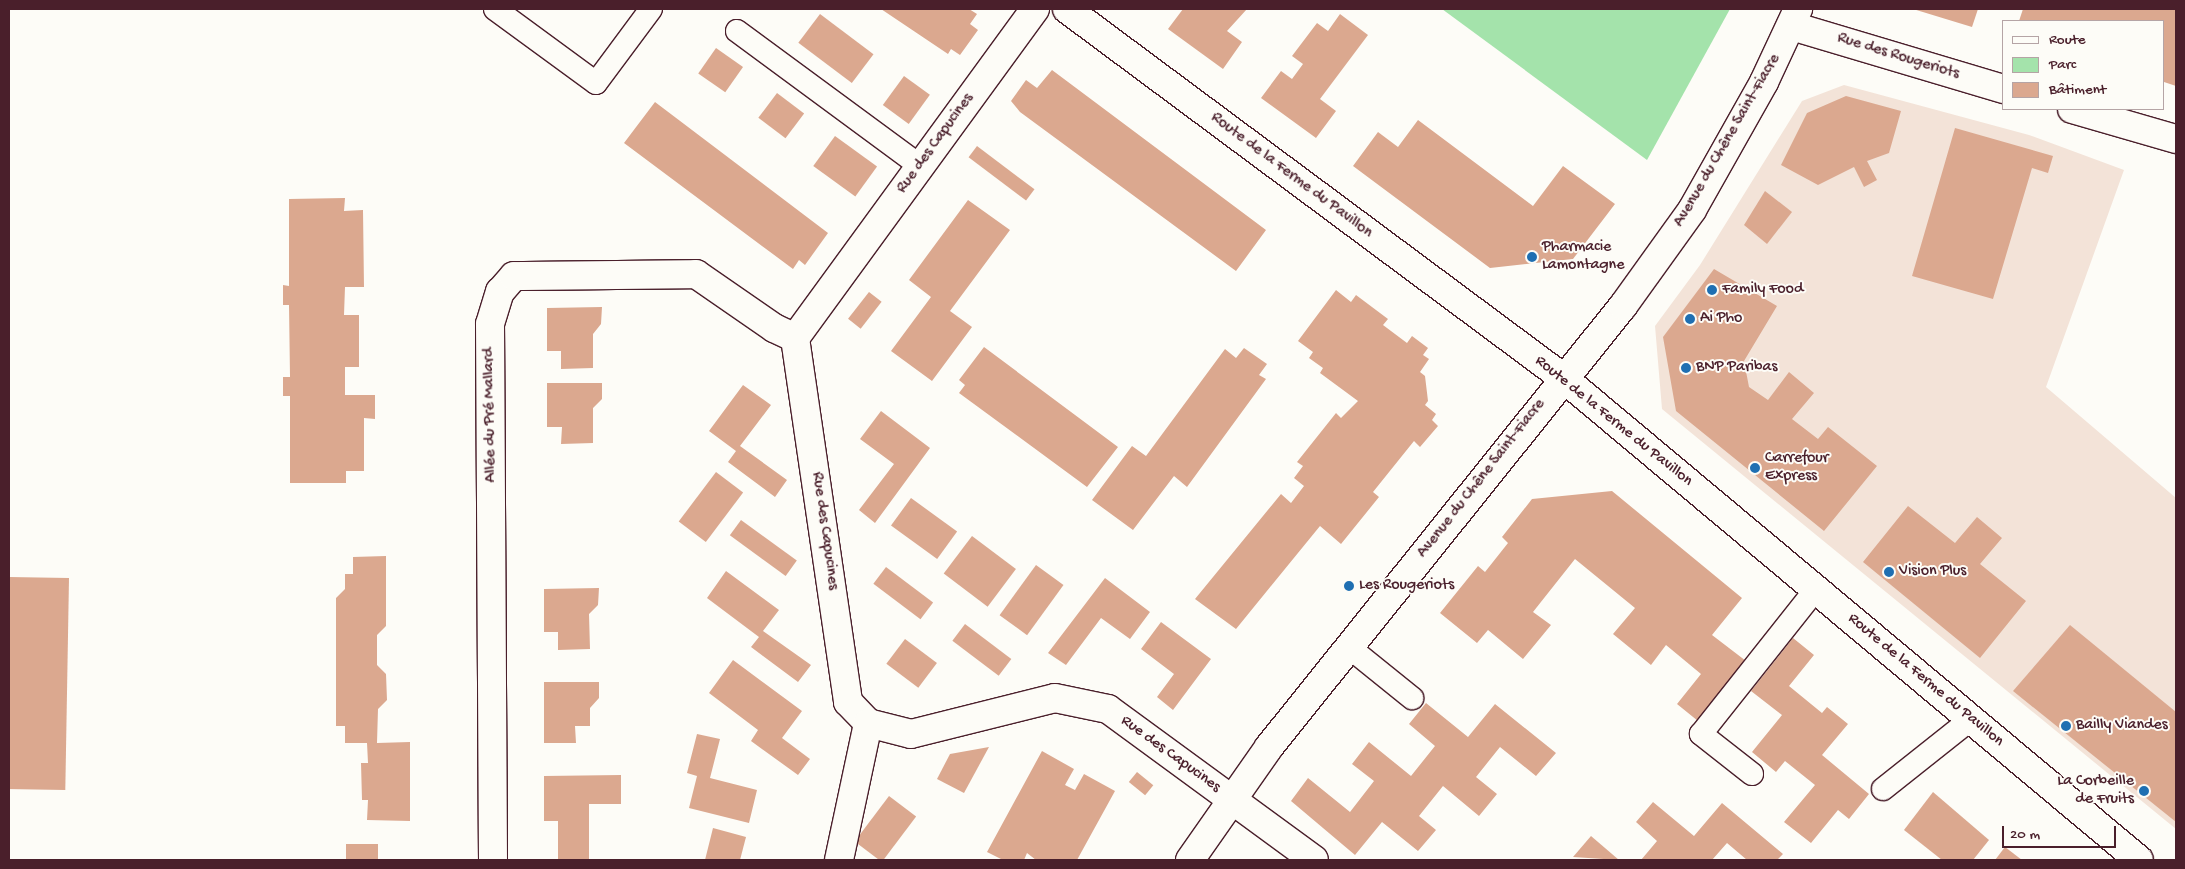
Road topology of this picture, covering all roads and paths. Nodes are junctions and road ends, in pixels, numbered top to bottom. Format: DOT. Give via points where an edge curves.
graph roads {
  1 [pos="495,9"];
  2 [pos="651,9"];
  3 [pos="1035,9"];
  4 [pos="1067,9"];
  5 [pos="1795,17"];
  6 [pos="737,30"];
  7 [pos="2002,88"];
  8 [pos="2075,110"];
  9 [pos="2176,139"];
  10 [pos="920,166"];
  11 [pos="795,338"];
  12 [pos="1562,377"];
  13 [pos="1815,590"];
  14 [pos="1350,648"];
  15 [pos="1412,698"];
  16 [pos="1970,720"];
  17 [pos="868,723"];
  18 [pos="1752,774"];
  19 [pos="1883,788"];
  20 [pos="1232,800"];
  21 [pos="493,860"];
  22 [pos="839,860"];
  23 [pos="1190,860"];
  24 [pos="1314,860"];
  25 [pos="2139,860"];
  1 -- 2 [label="lane" via="596,83"];
  3 -- 10 [label="street, Rue des Capucines"];
  4 -- 12 [label="street, Route de la Ferme du Pavillon"];
  5 -- 7 [label="street, Rue des Rougeriots"];
  5 -- 12 [label="street, Avenue du Chêne Saint-Fiacre" via="1692,210 1623,306"];
  6 -- 10 [label="lane"];
  8 -- 9 [label="street"];
  10 -- 11 [label="street, Rue des Capucines"];
  11 -- 17 [label="street, Rue des Capucines" via="848,702"];
  11 -- 21 [label="street, Allée du Pré Mallard" via="774,328 696,274 514,276 500,292 490,324"];
  12 -- 13 [label="street, Route de la Ferme du Pavillon"];
  12 -- 14 [label="street, Avenue du Chêne Saint-Fiacre"];
  13 -- 16 [label="street, Route de la Ferme du Pavillon"];
  13 -- 18 [label="lane" via="1701,734"];
  14 -- 15 [label="lane"];
  14 -- 20 [label="street, Avenue du Chêne Saint-Fiacre"];
  16 -- 19 [label="lane"];
  16 -- 25 [label="street, Route de la Ferme du Pavillon"];
  17 -- 20 [label="street, Rue des Capucines" via="911,734 1056,698 1108,709"];
  17 -- 22 [label="street"];
  20 -- 23 [label="street, Avenue du Chêne Saint-Fiacre"];
  20 -- 24 [label="street, Rue des Capucines"];
}
